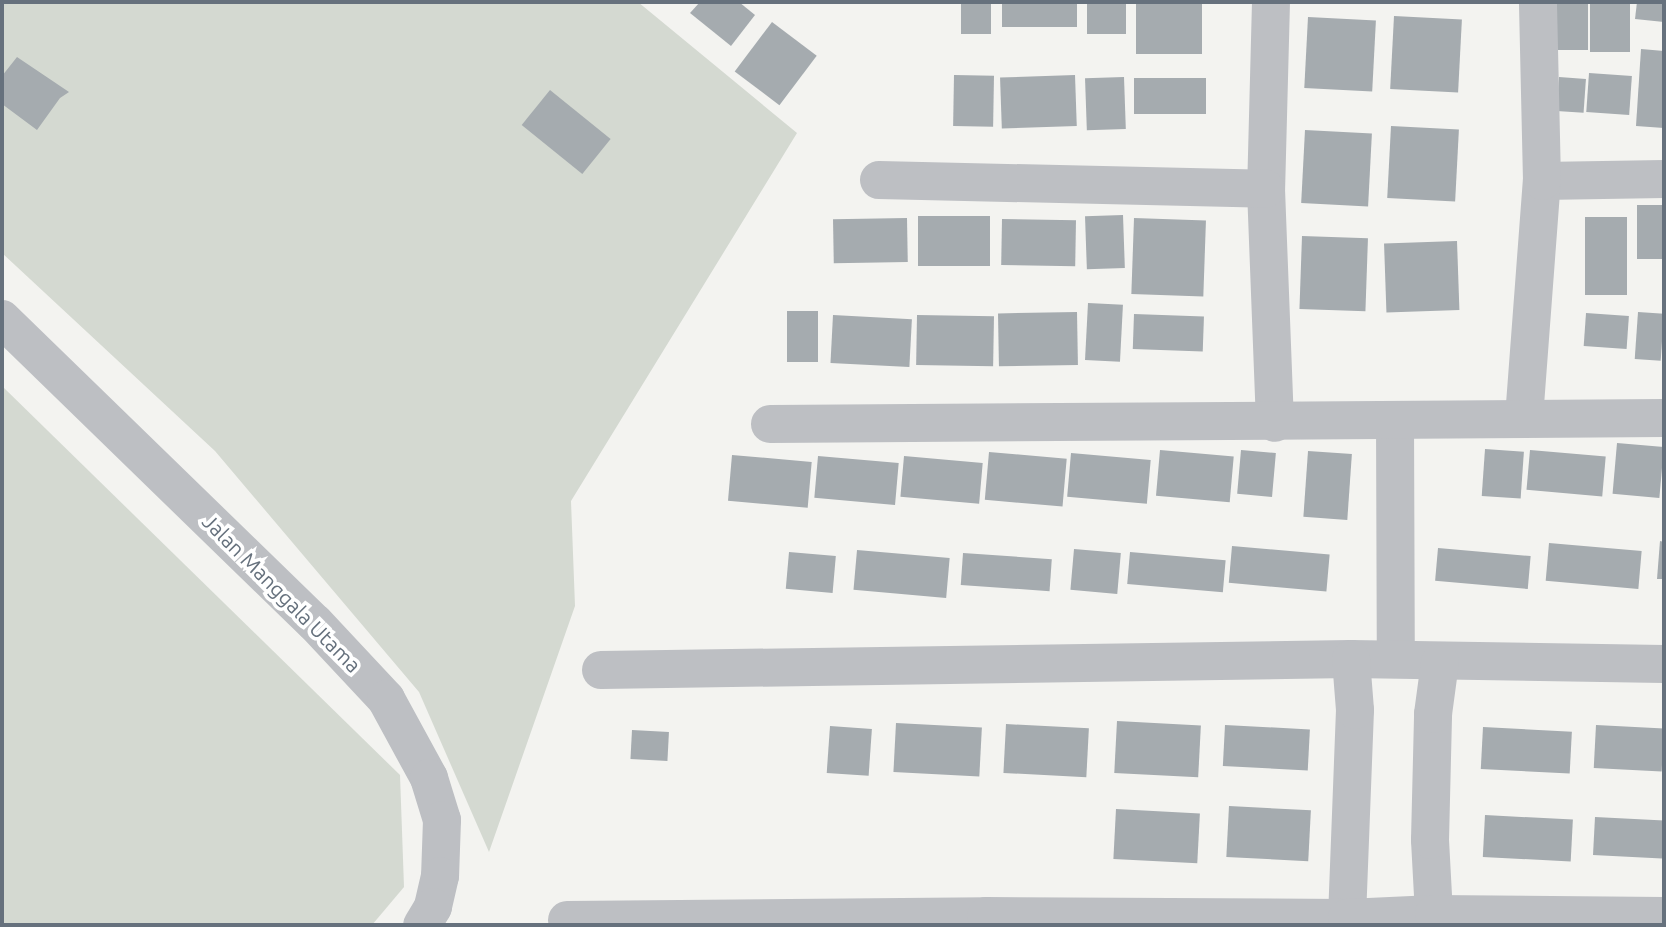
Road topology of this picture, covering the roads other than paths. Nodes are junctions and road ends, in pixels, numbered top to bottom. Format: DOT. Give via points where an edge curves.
graph roads {
  1 [pos="1271,2"];
  2 [pos="1538,2"];
  3 [pos="1664,179"];
  4 [pos="878,180"];
  5 [pos="1542,181"];
  6 [pos="1266,189"];
  7 [pos="2,319"];
  8 [pos="1524,418"];
  9 [pos="1664,418"];
  10 [pos="1395,420"];
  11 [pos="1275,423"];
  12 [pos="770,424"];
  13 [pos="1351,659"];
  14 [pos="1396,659"];
  15 [pos="1440,662"];
  16 [pos="1664,664"];
  17 [pos="601,670"];
  18 [pos="1664,916"];
  19 [pos="1347,918"];
  20 [pos="1411,919"];
  21 [pos="567,920"];
  22 [pos="422,925"];
  1 -- 6 [label="street"];
  2 -- 5 [label="street"];
  3 -- 5 [label="street"];
  4 -- 6 [label="street"];
  5 -- 8 [label="street"];
  6 -- 11 [label="street"];
  7 -- 22 [label="street, Jalan Manggala Utama" via="316,623 386,699 429,778 442,820 440,876 433,907"];
  8 -- 9 [label="street"];
  8 -- 10 [label="street"];
  10 -- 11 [label="street"];
  10 -- 14 [label="street"];
  11 -- 12 [label="street"];
  13 -- 14 [label="street"];
  13 -- 17 [label="street"];
  13 -- 19 [label="street" via="1355,710"];
  14 -- 15 [label="street"];
  15 -- 16 [label="street"];
  15 -- 20 [label="street" via="1433,714 1430,840"];
  18 -- 20 [label="street"];
  19 -- 20 [label="street"];
  19 -- 21 [label="street"];
}
